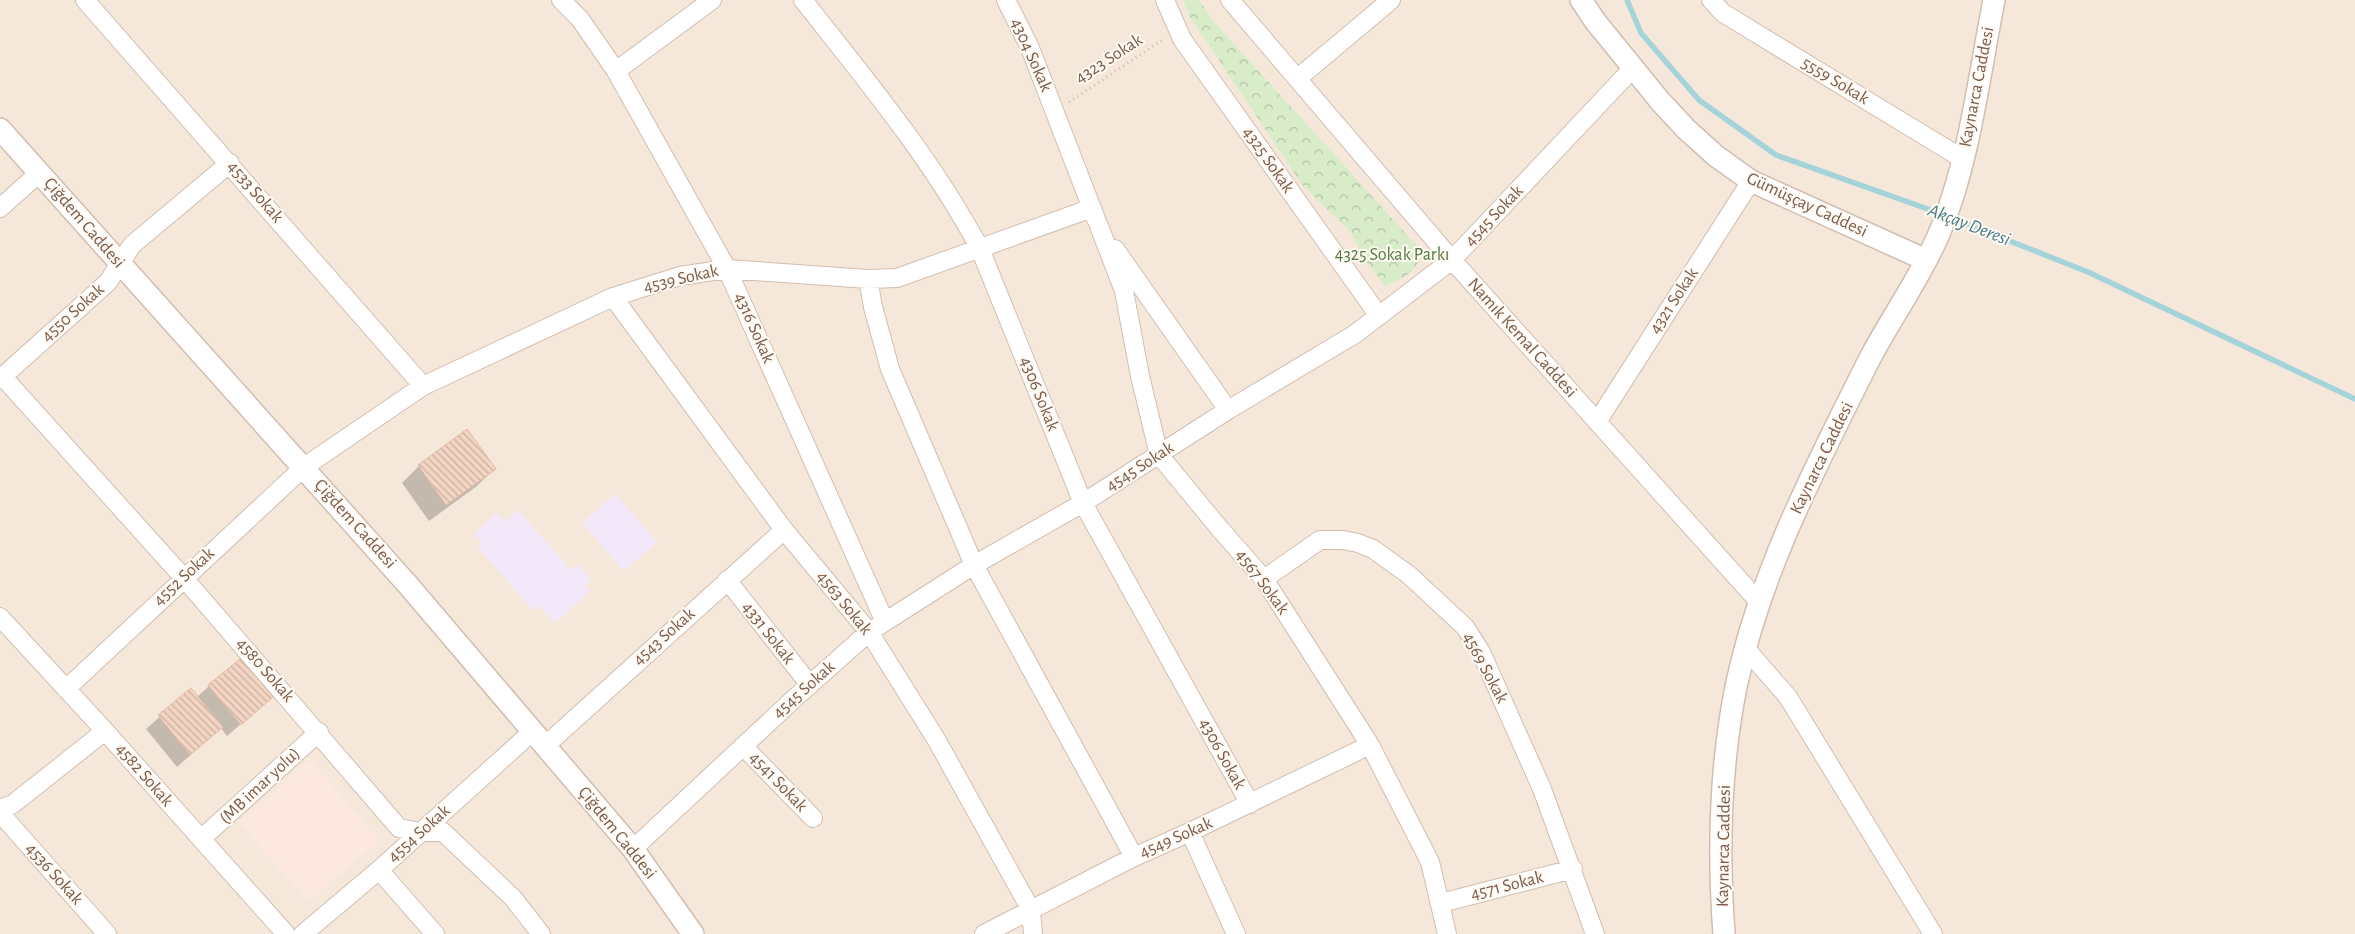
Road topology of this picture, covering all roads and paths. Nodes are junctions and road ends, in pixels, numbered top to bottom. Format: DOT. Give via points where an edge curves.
graph roads {
  1 [pos="85,0"];
  2 [pos="561,0"];
  3 [pos="712,0"];
  4 [pos="803,0"];
  5 [pos="1006,0"];
  6 [pos="1165,0"];
  7 [pos="1230,0"];
  8 [pos="1391,0"];
  9 [pos="1581,0"];
  10 [pos="1711,0"];
  11 [pos="1994,0"];
  12 [pos="1178,30"];
  13 [pos="1633,68"];
  14 [pos="616,71"];
  15 [pos="1298,78"];
  16 [pos="1056,110"];
  17 [pos="0,129"];
  18 [pos="1963,159"];
  19 [pos="230,163"];
  20 [pos="39,172"];
  21 [pos="1751,181"];
  22 [pos="0,208"];
  23 [pos="1092,208"];
  24 [pos="1099,226"];
  25 [pos="980,250"];
  26 [pos="1452,260"];
  27 [pos="1926,260"];
  28 [pos="118,263"];
  29 [pos="727,268"];
  30 [pos="868,279"];
  31 [pos="613,297"];
  32 [pos="1379,316"];
  33 [pos="1,378"];
  34 [pos="423,386"];
  35 [pos="1228,410"];
  36 [pos="1597,422"];
  37 [pos="1159,455"];
  38 [pos="304,467"];
  39 [pos="1083,503"];
  40 [pos="784,530"];
  41 [pos="974,565"];
  42 [pos="183,578"];
  43 [pos="1264,579"];
  44 [pos="727,580"];
  45 [pos="1760,603"];
  46 [pos="0,617"];
  47 [pos="885,622"];
  48 [pos="869,632"];
  49 [pos="1746,649"];
  50 [pos="810,685"];
  51 [pos="66,689"];
  52 [pos="106,731"];
  53 [pos="318,732"];
  54 [pos="539,738"];
  55 [pos="1370,745"];
  56 [pos="743,746"];
  57 [pos="1250,804"];
  58 [pos="0,809"];
  59 [pos="0,813"];
  60 [pos="813,818"];
  61 [pos="421,832"];
  62 [pos="1190,832"];
  63 [pos="201,840"];
  64 [pos="633,849"];
  65 [pos="1134,857"];
  66 [pos="379,870"];
  67 [pos="1573,870"];
  68 [pos="1441,903"];
  69 [pos="1031,910"];
  70 [pos="107,934"];
  71 [pos="286,934"];
  72 [pos="303,934"];
  73 [pos="435,934"];
  74 [pos="542,934"];
  75 [pos="693,934"];
  76 [pos="984,934"];
  77 [pos="1033,934"];
  78 [pos="1236,934"];
  79 [pos="1448,934"];
  80 [pos="1595,934"];
  81 [pos="1724,934"];
  82 [pos="1933,934"];
  1 -- 19 [label="street, 4533 Sokak"];
  2 -- 14 [label="street, 4316 Sokak" via="580,19"];
  3 -- 14 [label="street"];
  4 -- 25 [label="street, 4306 Sokak" via="892,113"];
  5 -- 16 [label="street, 4304 Sokak"];
  6 -- 12 [label="street, 4325 Sokak"];
  7 -- 15 [label="street, Namık Kemal Caddesi"];
  8 -- 15 [label="street"];
  9 -- 13 [label="street, Gümüşçay Caddesi"];
  10 -- 18 [label="street, 5559 Sokak" via="1723,13"];
  11 -- 18 [label="street, Kaynarca Caddesi"];
  12 -- 16 [label="path, 4323 Sokak"];
  12 -- 32 [label="street, 4325 Sokak"];
  13 -- 21 [label="street, Gümüşçay Caddesi" via="1686,129"];
  13 -- 26 [label="street, 4545 Sokak"];
  14 -- 29 [label="street, 4316 Sokak"];
  15 -- 26 [label="street, Namık Kemal Caddesi"];
  16 -- 23 [label="street, 4304 Sokak"];
  17 -- 20 [label="street, Çiğdem Caddesi"];
  18 -- 27 [label="street, Kaynarca Caddesi" via="1941,228"];
  19 -- 28 [label="street, 4550 Sokak" via="132,245"];
  19 -- 34 [label="street, 4533 Sokak"];
  20 -- 22 [label="street"];
  20 -- 28 [label="street, Çiğdem Caddesi"];
  21 -- 27 [label="street, Gümüşçay Caddesi"];
  21 -- 36 [label="street, 4321 Sokak"];
  23 -- 24 [label="street, 4304 Sokak"];
  23 -- 25 [label="street, 4539 Sokak"];
  24 -- 35 [label="street"];
  24 -- 37 [label="street, 4567 Sokak" via="1124,291"];
  25 -- 30 [label="street, 4539 Sokak" via="896,278"];
  25 -- 39 [label="street, 4306 Sokak"];
  26 -- 32 [label="street, 4545 Sokak"];
  26 -- 36 [label="street, Namık Kemal Caddesi"];
  27 -- 45 [label="street, Kaynarca Caddesi" via="1870,358 1808,484"];
  28 -- 33 [label="street, 4550 Sokak" via="108,282"];
  28 -- 38 [label="street, Çiğdem Caddesi"];
  29 -- 30 [label="street, 4539 Sokak"];
  29 -- 31 [label="street, 4539 Sokak" via="680,276"];
  29 -- 47 [label="street, 4316 Sokak"];
  30 -- 41 [label="street" via="890,368"];
  31 -- 34 [label="street, 4539 Sokak"];
  31 -- 40 [label="street, 4563 Sokak"];
  32 -- 35 [label="street, 4545 Sokak" via="1355,334"];
  33 -- 42 [label="street, 4580 Sokak"];
  34 -- 38 [label="street, 4539 Sokak"];
  35 -- 37 [label="street, 4545 Sokak"];
  36 -- 45 [label="street, Namık Kemal Caddesi"];
  37 -- 39 [label="street, 4545 Sokak"];
  37 -- 43 [label="street, 4567 Sokak"];
  38 -- 42 [label="street, 4552 Sokak"];
  38 -- 54 [label="street, Çiğdem Caddesi"];
  39 -- 41 [label="street, 4545 Sokak"];
  39 -- 57 [label="street, 4306 Sokak"];
  40 -- 44 [label="street, 4543 Sokak"];
  40 -- 48 [label="street, 4563 Sokak"];
  41 -- 47 [label="street, 4545 Sokak"];
  41 -- 65 [label="street"];
  42 -- 51 [label="street, 4552 Sokak"];
  42 -- 53 [label="street, 4580 Sokak"];
  43 -- 55 [label="street, 4567 Sokak"];
  43 -- 67 [label="street, 4569 Sokak" via="1320,540 1358,543 1373,549 1409,575 1465,627 1481,652 1519,736"];
  44 -- 50 [label="street, 4331 Sokak"];
  44 -- 54 [label="street, 4543 Sokak"];
  45 -- 49 [label="street, Kaynarca Caddesi"];
  46 -- 51 [label="street, 4582 Sokak"];
  47 -- 48 [label="street, 4545 Sokak"];
  48 -- 50 [label="street, 4545 Sokak"];
  48 -- 69 [label="street, 4563 Sokak" via="936,738"];
  49 -- 81 [label="street, Kaynarca Caddesi" via="1736,687 1726,768 1722,864"];
  49 -- 82 [label="street" via="1788,698"];
  50 -- 56 [label="street, 4545 Sokak"];
  51 -- 52 [label="street, 4582 Sokak"];
  52 -- 58 [label="street" via="13,804"];
  52 -- 63 [label="street, 4582 Sokak"];
  53 -- 61 [label="street, 4580 Sokak" via="400,828"];
  53 -- 63 [label="street, (MB imar yolu)"];
  54 -- 61 [label="street, 4554 Sokak"];
  54 -- 64 [label="street, Çiğdem Caddesi"];
  55 -- 57 [label="street, 4549 Sokak"];
  55 -- 68 [label="street, 4567 Sokak" via="1430,862"];
  56 -- 60 [label="street, 4541 Sokak"];
  56 -- 64 [label="street, 4545 Sokak"];
  57 -- 62 [label="street, 4549 Sokak"];
  59 -- 70 [label="street, 4536 Sokak"];
  61 -- 66 [label="street, 4554 Sokak"];
  61 -- 74 [label="street, 4580 Sokak" via="443,832 513,898"];
  62 -- 65 [label="street, 4549 Sokak"];
  62 -- 78 [label="street"];
  63 -- 71 [label="street, 4582 Sokak"];
  64 -- 75 [label="street, Çiğdem Caddesi"];
  65 -- 69 [label="street, 4549 Sokak"];
  66 -- 72 [label="street, 4554 Sokak"];
  66 -- 73 [label="street"];
  67 -- 68 [label="street, 4571 Sokak"];
  67 -- 80 [label="street, 4569 Sokak"];
  68 -- 79 [label="street, 4567 Sokak"];
  69 -- 76 [label="street, 4549 Sokak"];
  69 -- 77 [label="street, 4563 Sokak"];
}
